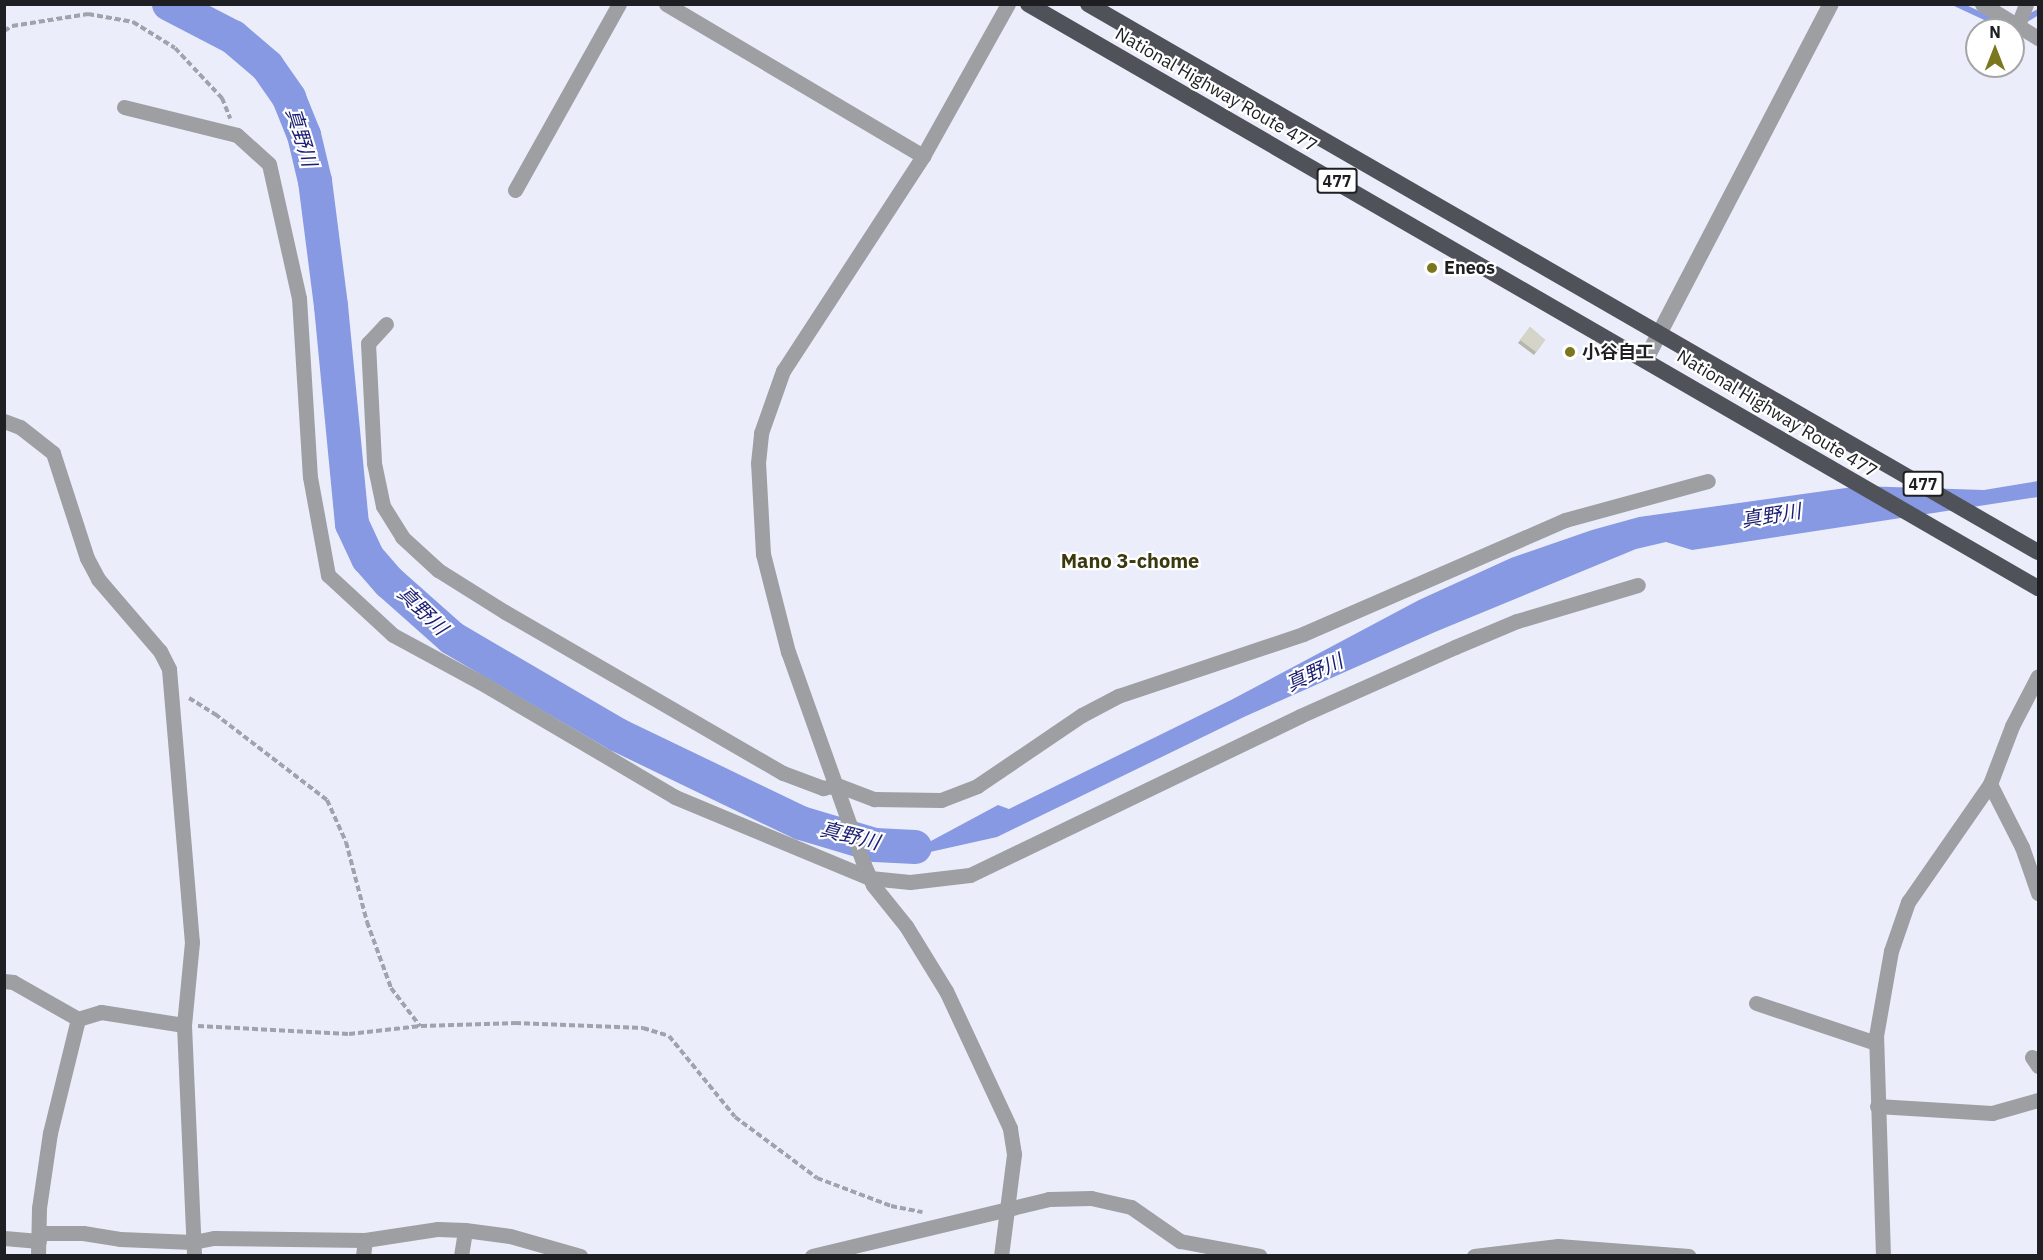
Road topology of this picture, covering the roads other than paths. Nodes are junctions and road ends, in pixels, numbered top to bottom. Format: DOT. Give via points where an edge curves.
graph roads {
  1 [pos="619,4"];
  2 [pos="666,4"];
  3 [pos="1008,4"];
  4 [pos="1028,4"];
  5 [pos="1088,4"];
  6 [pos="1831,4"];
  7 [pos="1982,4"];
  8 [pos="2006,18"];
  9 [pos="2025,30"];
  10 [pos="2038,38"];
  11 [pos="124,107"];
  12 [pos="923,156"];
  13 [pos="515,190"];
  14 [pos="386,324"];
  15 [pos="1659,333"];
  16 [pos="1646,359"];
  17 [pos="4,421"];
  18 [pos="1708,481"];
  19 [pos="2038,552"];
  20 [pos="1638,585"];
  21 [pos="2038,588"];
  22 [pos="2038,676"];
  23 [pos="2034,696"];
  24 [pos="1990,784"];
  25 [pos="839,792"];
  26 [pos="867,872"];
  27 [pos="2038,893"];
  28 [pos="4,981"];
  29 [pos="1756,1003"];
  30 [pos="78,1019"];
  31 [pos="184,1025"];
  32 [pos="1876,1042"];
  33 [pos="2038,1100"];
  34 [pos="1877,1106"];
  35 [pos="1010,1208"];
  36 [pos="465,1230"];
  37 [pos="4,1238"];
  38 [pos="365,1240"];
  39 [pos="39,1243"];
  40 [pos="194,1249"];
  41 [pos="363,1256"];
  42 [pos="461,1256"];
  43 [pos="579,1256"];
  44 [pos="812,1256"];
  45 [pos="1001,1256"];
  46 [pos="1260,1256"];
  47 [pos="1474,1256"];
  48 [pos="1689,1256"];
  49 [pos="1883,1256"];
  1 -- 13 [label="street"];
  2 -- 12 [label="street"];
  3 -- 12 [label="street"];
  4 -- 16 [label="highway, National Highway Route 477 / 477"];
  5 -- 15 [label="highway, National Highway Route 477 / 477"];
  6 -- 15 [label="street"];
  7 -- 8 [label="street"];
  9 -- 10 [label="street"];
  11 -- 26 [label="street" via="237,135 269,164 299,298 310,477 328,575 393,635 675,797"];
  12 -- 25 [label="street" via="783,371 761,434 758,463 763,554 788,652"];
  14 -- 25 [label="street" via="368,344 375,463 383,506 402,537 438,570 505,612 772,767"];
  15 -- 16 [label="street"];
  15 -- 19 [label="highway, National Highway Route 477 / 477"];
  16 -- 21 [label="highway, National Highway Route 477 / 477"];
  17 -- 31 [label="street" via="20,427 53,453 92,569 160,651 169,669 183,874 192,942"];
  18 -- 25 [label="street" via="1565,520 1303,634 1118,696 977,786 941,800 874,799"];
  20 -- 26 [label="street" via="1517,621 1455,647 1300,716 970,874 910,882"];
  22 -- 23 [label="street"];
  23 -- 24 [label="street"];
  24 -- 27 [label="street" via="2022,847"];
  24 -- 32 [label="street" via="1908,902 1891,951"];
  25 -- 26 [label="street"];
  26 -- 35 [label="street" via="946,991 1010,1128 1014,1154"];
  28 -- 30 [label="street" via="13,982"];
  29 -- 32 [label="street"];
  30 -- 31 [label="street" via="101,1012"];
  30 -- 39 [label="street" via="50,1133 39,1208"];
  31 -- 40 [label="street"];
  32 -- 34 [label="street"];
  33 -- 34 [label="street" via="1992,1113"];
  34 -- 49 [label="street"];
  35 -- 44 [label="street"];
  35 -- 45 [label="street"];
  35 -- 46 [label="street" via="1049,1199 1091,1198 1131,1207 1180,1240"];
  36 -- 38 [label="street" via="438,1229"];
  36 -- 42 [label="street"];
  36 -- 43 [label="street" via="510,1236"];
  37 -- 39 [label="street"];
  38 -- 40 [label="street" via="214,1238"];
  38 -- 41 [label="street"];
  39 -- 40 [label="street" via="83,1233"];
  47 -- 48 [label="street" via="1558,1246"];
}
